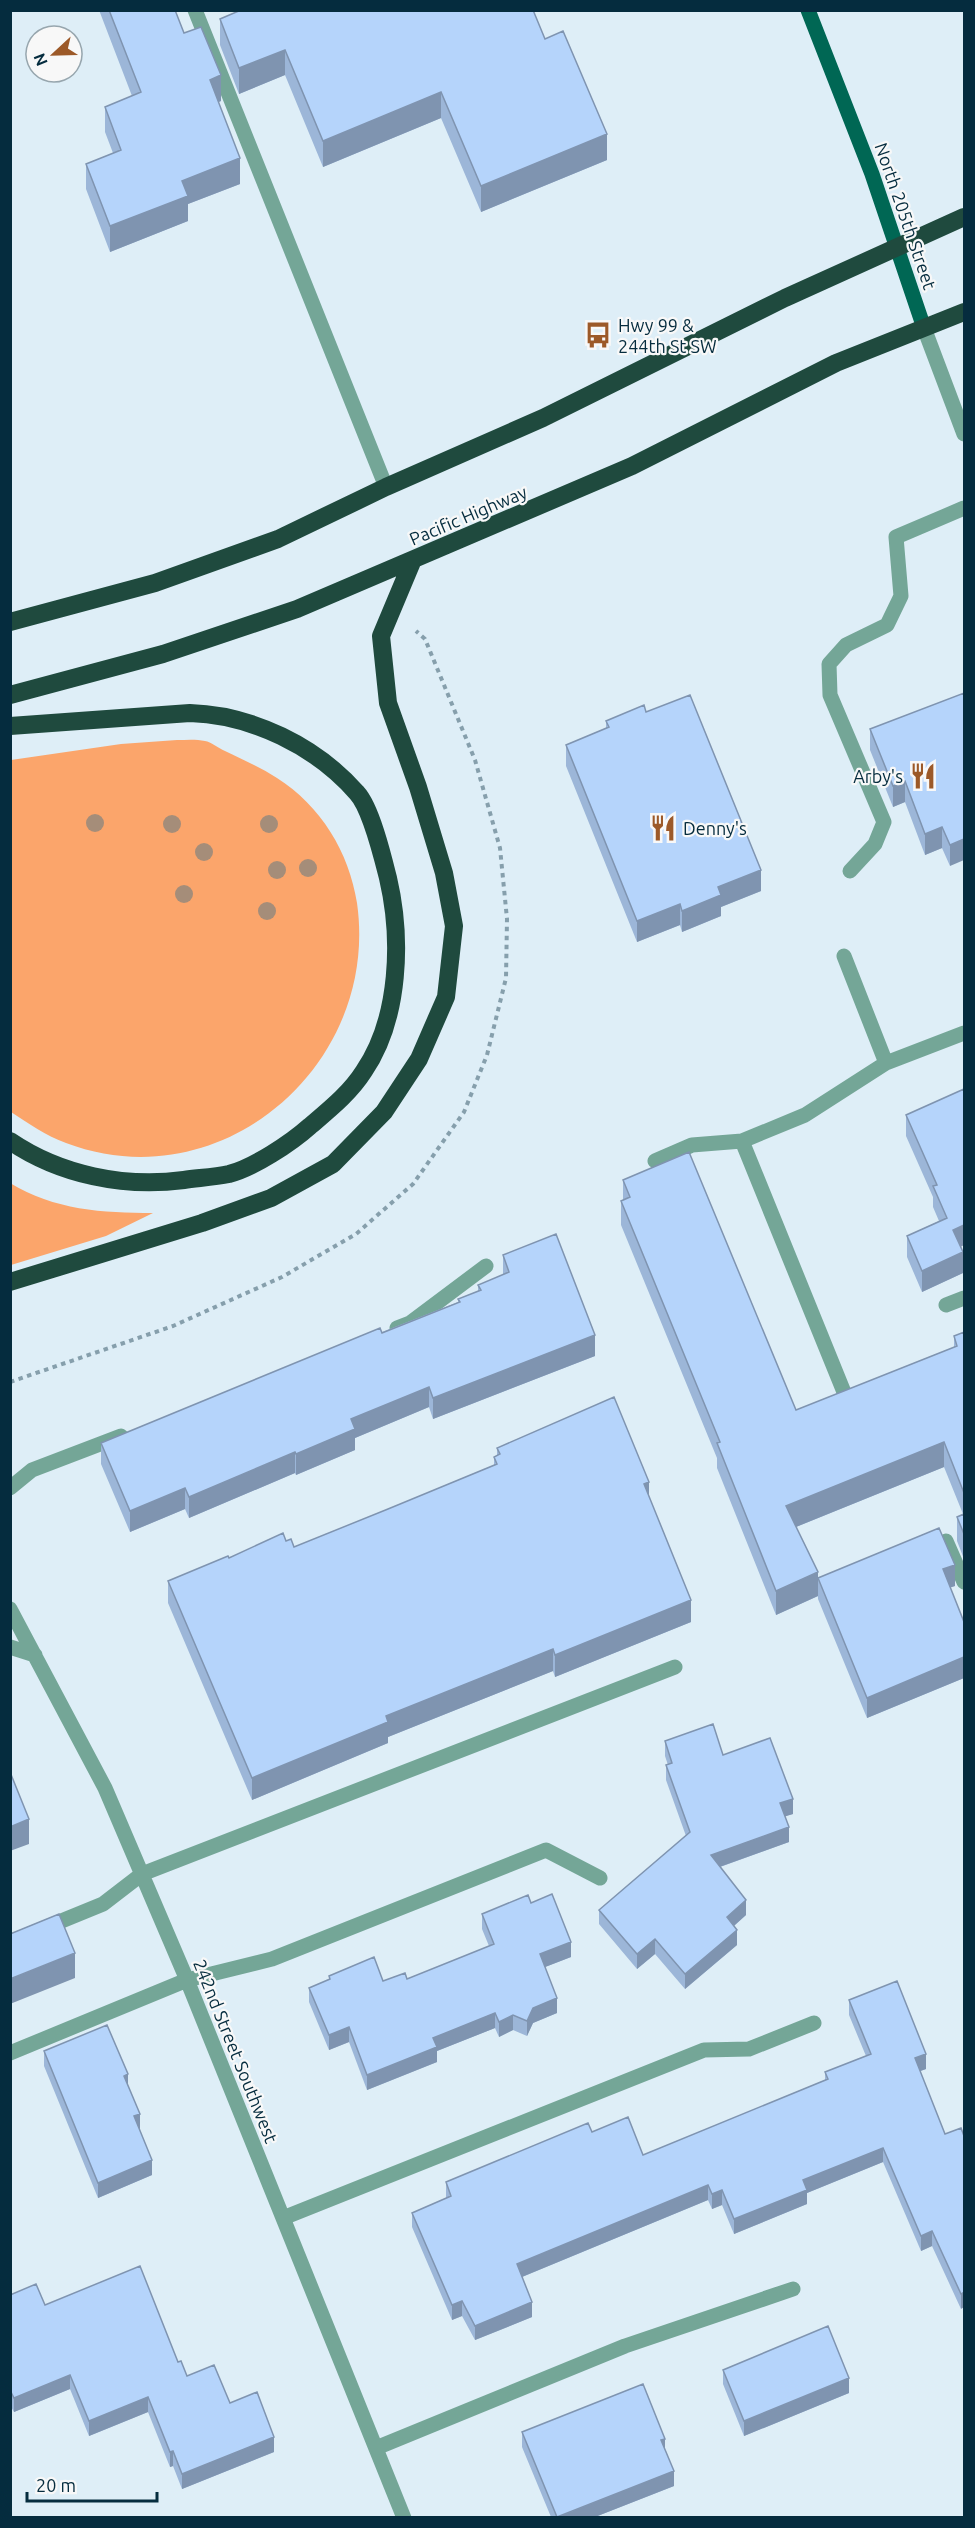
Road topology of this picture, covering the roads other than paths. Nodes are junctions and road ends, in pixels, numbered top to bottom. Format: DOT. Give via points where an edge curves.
graph roads {
  1 [pos="195,10"];
  2 [pos="808,10"];
  3 [pos="964,217"];
  4 [pos="897,247"];
  5 [pos="964,312"];
  6 [pos="924,328"];
  7 [pos="964,434"];
  8 [pos="386,488"];
  9 [pos="964,508"];
  10 [pos="412,562"];
  11 [pos="10,622"];
  12 [pos="10,695"];
  13 [pos="10,726"];
  14 [pos="850,871"];
  15 [pos="844,956"];
  16 [pos="964,1033"];
  17 [pos="886,1063"];
  18 [pos="10,1141"];
  19 [pos="742,1141"];
  20 [pos="655,1161"];
  21 [pos="486,1266"];
  22 [pos="10,1282"];
  23 [pos="964,1298"];
  24 [pos="946,1305"];
  25 [pos="388,1332"];
  26 [pos="848,1402"];
  27 [pos="132,1431"];
  28 [pos="10,1488"];
  29 [pos="946,1541"];
  30 [pos="964,1582"];
  31 [pos="10,1609"];
  32 [pos="10,1647"];
  33 [pos="35,1655"];
  34 [pos="675,1667"];
  35 [pos="142,1874"];
  36 [pos="600,1878"];
  37 [pos="10,1942"];
  38 [pos="187,1980"];
  39 [pos="814,2023"];
  40 [pos="10,2052"];
  41 [pos="283,2218"];
  42 [pos="793,2289"];
  43 [pos="376,2448"];
  44 [pos="404,2517"];
  1 -- 8 [label="street"];
  2 -- 4 [label="main road, North 205th Street"];
  3 -- 4 [label="highway"];
  4 -- 6 [label="main road, North 205th Street"];
  4 -- 8 [label="highway" via="543,418"];
  5 -- 6 [label="highway, Pacific Highway"];
  6 -- 7 [label="street, North 205th Street"];
  6 -- 10 [label="highway, Pacific Highway" via="836,363 632,466"];
  8 -- 11 [label="highway" via="267,543 155,583"];
  9 -- 14 [label="street" via="896,537 901,596 887,625 846,645 829,664 830,695 884,822 875,844"];
  10 -- 12 [label="highway, Pacific Highway" via="297,609 163,654"];
  10 -- 22 [label="highway" via="381,636 388,703 422,798 444,873 454,926 446,997 419,1059 384,1112 333,1164 271,1198"];
  13 -- 18 [label="highway" via="209,714 271,730 312,753 359,794 379,841 393,900 397,969 383,1031 365,1070 340,1101 288,1145 230,1173 168,1182 117,1180 66,1170"];
  15 -- 17 [label="street"];
  16 -- 17 [label="street"];
  17 -- 19 [label="street" via="805,1115"];
  19 -- 20 [label="street" via="692,1145"];
  19 -- 26 [label="street"];
  21 -- 25 [label="street" via="410,1323"];
  23 -- 24 [label="street"];
  27 -- 28 [label="street" via="32,1470"];
  29 -- 30 [label="street"];
  31 -- 33 [label="street, 242nd Street Southwest"];
  32 -- 33 [label="street"];
  33 -- 35 [label="street, 242nd Street Southwest" via="105,1788"];
  34 -- 35 [label="street"];
  35 -- 37 [label="street" via="103,1904"];
  35 -- 38 [label="street, 242nd Street Southwest"];
  36 -- 38 [label="street" via="546,1850 272,1959"];
  38 -- 40 [label="street"];
  38 -- 41 [label="street, 242nd Street Southwest"];
  39 -- 41 [label="street" via="749,2049 704,2050"];
  41 -- 43 [label="street, 242nd Street Southwest"];
  42 -- 43 [label="street" via="625,2346"];
  43 -- 44 [label="street, 242nd Street Southwest"];
}
